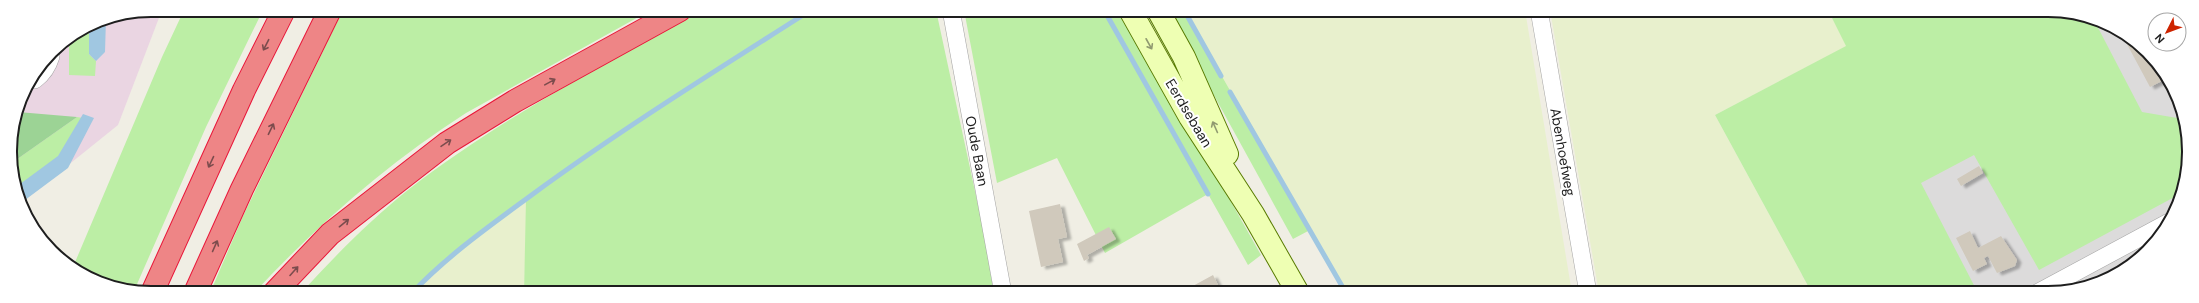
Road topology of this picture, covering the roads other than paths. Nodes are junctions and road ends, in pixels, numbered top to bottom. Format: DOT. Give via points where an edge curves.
graph roads {
  1 [pos="280,17"];
  2 [pos="327,17"];
  3 [pos="667,17"];
  4 [pos="952,17"];
  5 [pos="1134,17"];
  6 [pos="1162,17"];
  7 [pos="1540,17"];
  8 [pos="1253,214"];
  9 [pos="2157,228"];
  10 [pos="155,286"];
  11 [pos="197,286"];
  12 [pos="281,286"];
  13 [pos="1002,286"];
  14 [pos="1294,286"];
  15 [pos="1587,286"];
  16 [pos="2050,286"];
  1 -- 10 [label="highway, one-way" via="244,90"];
  11 -- 2 [label="highway, one-way"];
  12 -- 3 [label="highway, one-way" via="330,234 447,143 516,101"];
  4 -- 13 [label="street, Oude Baan"];
  5 -- 8 [label="main road, Eerdsebaan, one-way" via="1190,117"];
  8 -- 6 [label="main road, Eerdsebaan, one-way" via="1184,57"];
  7 -- 15 [label="street, Abenhoefweg"];
  8 -- 14 [label="main road, Eerdsebaan"];
  9 -- 16 [label="street"];
}
